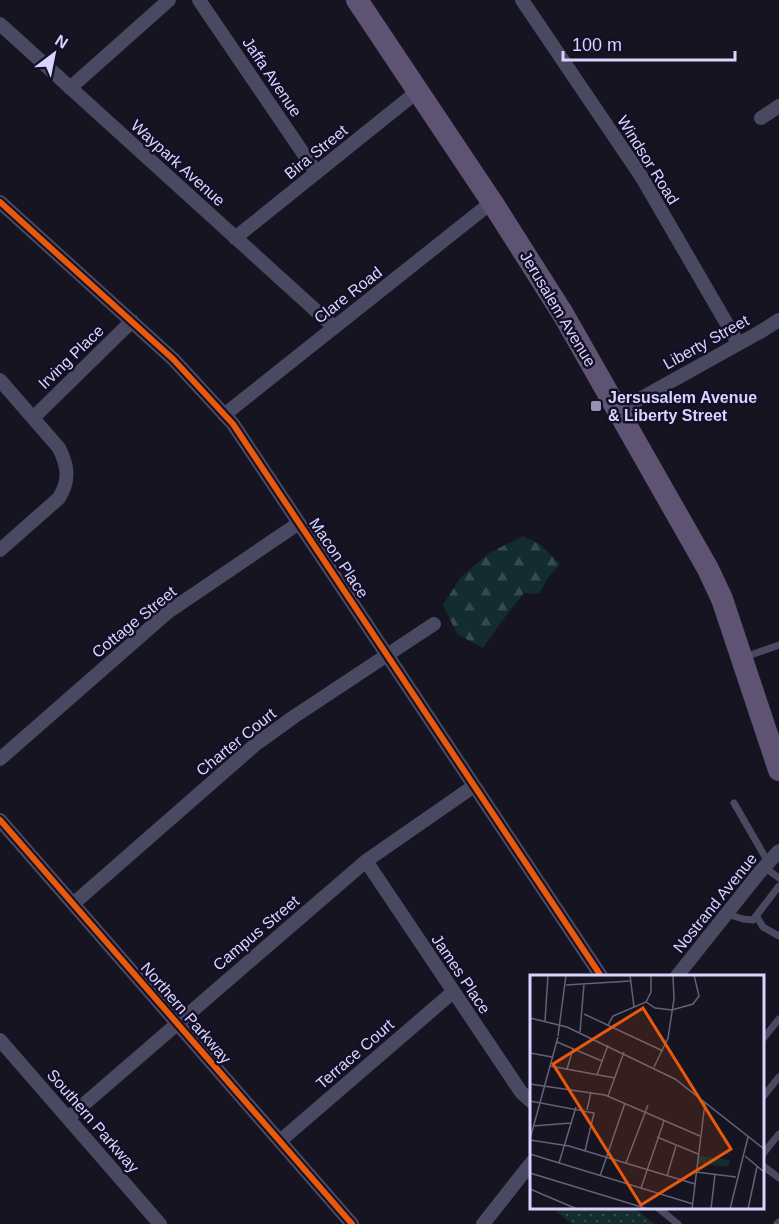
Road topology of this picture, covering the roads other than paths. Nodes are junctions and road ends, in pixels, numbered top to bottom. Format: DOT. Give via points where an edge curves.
graph roads {
  1 [pos="169,0"];
  2 [pos="200,0"];
  3 [pos="357,0"];
  4 [pos="522,0"];
  5 [pos="0,24"];
  6 [pos="70,88"];
  7 [pos="418,91"];
  8 [pos="779,106"];
  9 [pos="761,118"];
  10 [pos="316,172"];
  11 [pos="0,202"];
  12 [pos="492,202"];
  13 [pos="235,237"];
  14 [pos="779,320"];
  15 [pos="132,321"];
  16 [pos="334,327"];
  17 [pos="738,343"];
  18 [pos="0,380"];
  19 [pos="618,411"];
  20 [pos="224,415"];
  21 [pos="33,418"];
  22 [pos="299,523"];
  23 [pos="0,550"];
  24 [pos="434,624"];
  25 [pos="779,645"];
  26 [pos="387,655"];
  27 [pos="743,658"];
  28 [pos="0,759"];
  29 [pos="779,770"];
  30 [pos="474,786"];
  31 [pos="735,803"];
  32 [pos="0,820"];
  33 [pos="779,851"];
  34 [pos="366,861"];
  35 [pos="766,864"];
  36 [pos="779,878"];
  37 [pos="779,886"];
  38 [pos="73,904"];
  39 [pos="727,914"];
  40 [pos="756,917"];
  41 [pos="779,936"];
  42 [pos="600,975"];
  43 [pos="679,975"];
  44 [pos="453,992"];
  45 [pos="779,1019"];
  46 [pos="177,1023"];
  47 [pos="764,1038"];
  48 [pos="0,1040"];
  49 [pos="779,1077"];
  50 [pos="764,1096"];
  51 [pos="530,1101"];
  52 [pos="68,1118"];
  53 [pos="779,1134"];
  54 [pos="280,1141"];
  55 [pos="764,1153"];
  56 [pos="530,1163"];
  57 [pos="764,1167"];
  58 [pos="779,1179"];
  59 [pos="659,1209"];
  60 [pos="160,1224"];
  61 [pos="352,1224"];
  62 [pos="483,1224"];
  63 [pos="678,1224"];
  1 -- 6 [label="street"];
  2 -- 10 [label="street, Jaffa Avenue"];
  3 -- 7 [label="main road, Jerusalem Avenue"];
  4 -- 17 [label="street, Windsor Road" via="641,176"];
  5 -- 6 [label="street, Waypark Avenue"];
  6 -- 13 [label="street, Waypark Avenue"];
  7 -- 10 [label="street, Bira Street"];
  7 -- 12 [label="main road, Jerusalem Avenue"];
  8 -- 9 [label="street"];
  10 -- 13 [label="street, Bira Street"];
  11 -- 15 [label="street, Macon Place"];
  12 -- 16 [label="street, Clare Road"];
  12 -- 19 [label="main road, Jerusalem Avenue"];
  13 -- 16 [label="street, Waypark Avenue"];
  14 -- 17 [label="street, Liberty Street"];
  15 -- 20 [label="street, Macon Place"];
  15 -- 21 [label="street, Irving Place"];
  16 -- 20 [label="street, Clare Road"];
  17 -- 19 [label="street, Liberty Street"];
  18 -- 21 [label="street"];
  19 -- 27 [label="main road, Jerusalem Avenue" via="708,569"];
  20 -- 22 [label="street, Macon Place"];
  21 -- 23 [label="street" via="65,461 64,489 59,498"];
  22 -- 26 [label="street, Macon Place"];
  22 -- 28 [label="street, Cottage Street" via="168,612"];
  24 -- 26 [label="street, Charter Court"];
  25 -- 27 [label="lane"];
  26 -- 30 [label="street, Macon Place"];
  26 -- 38 [label="street, Charter Court" via="256,744"];
  27 -- 29 [label="main road, Jerusalem Avenue"];
  30 -- 34 [label="street, Campus Street"];
  30 -- 42 [label="street, Macon Place"];
  31 -- 35 [label="lane"];
  32 -- 38 [label="street, Northern Parkway"];
  33 -- 35 [label="street, Nostrand Avenue"];
  34 -- 44 [label="street, James Place"];
  34 -- 46 [label="street, Campus Street"];
  35 -- 36 [label="lane"];
  35 -- 39 [label="street, Nostrand Avenue"];
  37 -- 40 [label="lane"];
  38 -- 46 [label="street, Northern Parkway"];
  39 -- 40 [label="lane" via="743,920"];
  39 -- 43 [label="street, Nostrand Avenue"];
  40 -- 41 [label="lane"];
  44 -- 51 [label="street, James Place"];
  44 -- 54 [label="street, Terrace Court"];
  45 -- 47 [label="lane"];
  46 -- 52 [label="street, Campus Street"];
  46 -- 54 [label="street, Northern Parkway"];
  48 -- 52 [label="street, Southern Parkway"];
  49 -- 50 [label="lane"];
  52 -- 60 [label="street, Southern Parkway"];
  53 -- 55 [label="lane"];
  54 -- 61 [label="street, Northern Parkway"];
  56 -- 62 [label="street"];
  57 -- 58 [label="lane"];
  59 -- 63 [label="lane"];
}
